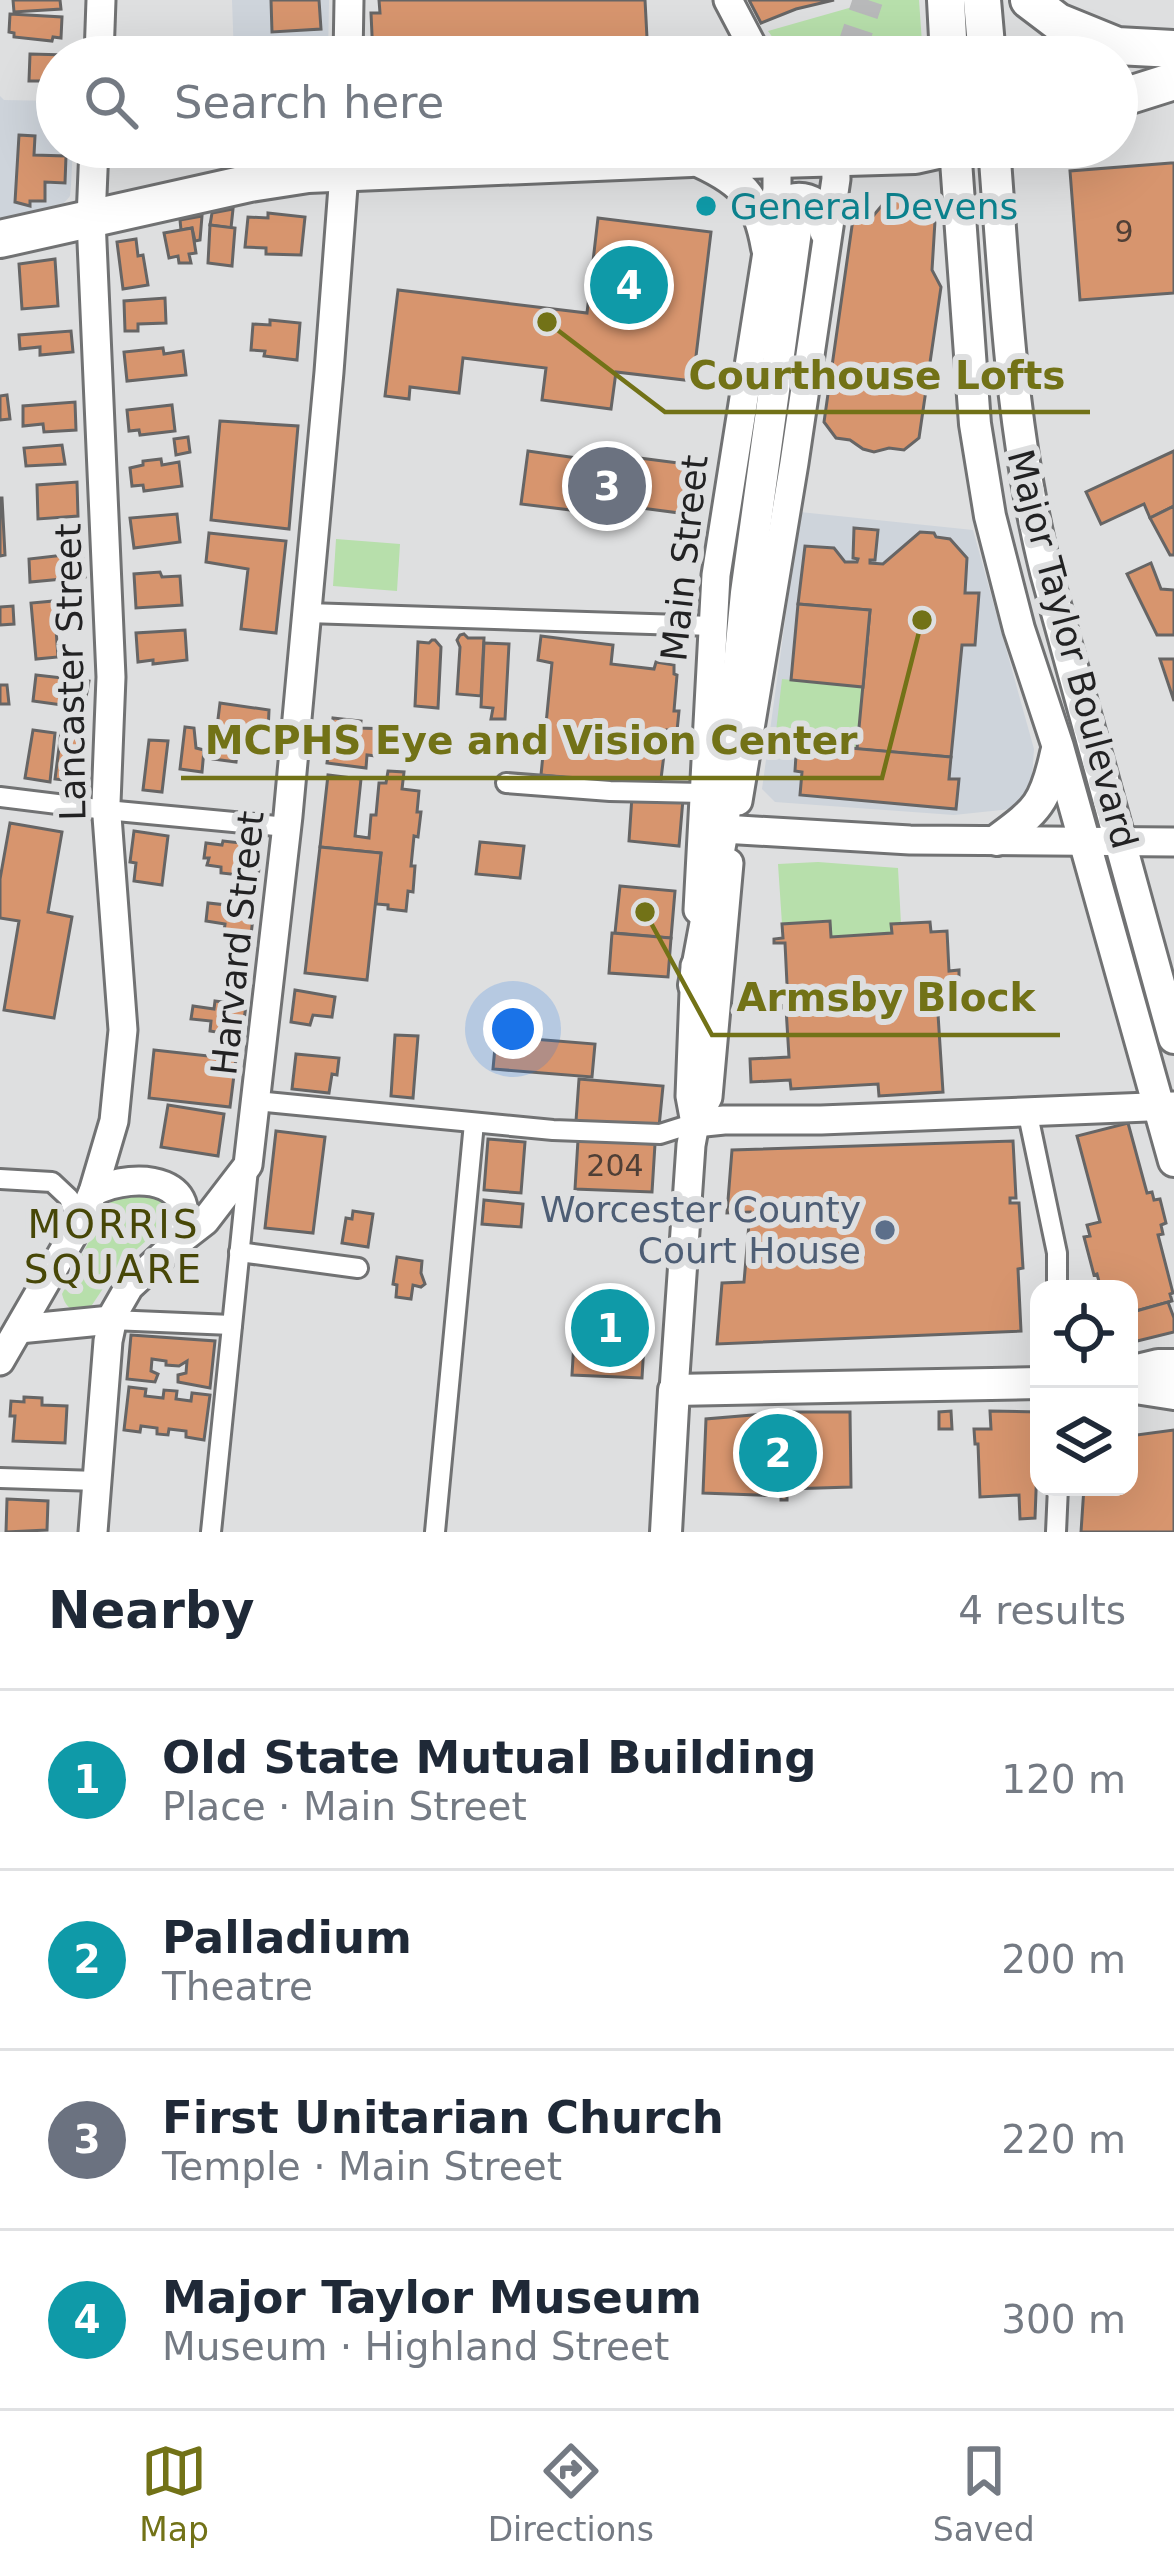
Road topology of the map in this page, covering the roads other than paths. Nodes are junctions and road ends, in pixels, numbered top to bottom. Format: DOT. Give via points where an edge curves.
graph roads {
  1 [pos="101,0"];
  2 [pos="349,0"];
  3 [pos="946,0"];
  4 [pos="982,0"];
  5 [pos="1029,0"];
  6 [pos="732,5"];
  7 [pos="99,36"];
  8 [pos="348,36"];
  9 [pos="748,36"];
  10 [pos="755,36"];
  11 [pos="948,36"];
  12 [pos="985,36"];
  13 [pos="1092,36"];
  14 [pos="1138,48"];
  15 [pos="1174,51"];
  16 [pos="1138,63"];
  17 [pos="1174,81"];
  18 [pos="1138,92"];
  19 [pos="93,168"];
  20 [pos="331,168"];
  21 [pos="344,168"];
  22 [pos="714,168"];
  23 [pos="775,168"];
  24 [pos="831,168"];
  25 [pos="955,168"];
  26 [pos="996,168"];
  27 [pos="774,207"];
  28 [pos="91,218"];
  29 [pos="811,236"];
  30 [pos="0,239"];
  31 [pos="767,248"];
  32 [pos="307,613"];
  33 [pos="713,626"];
  34 [pos="1058,747"];
  35 [pos="506,783"];
  36 [pos="703,793"];
  37 [pos="0,797"];
  38 [pos="106,811"];
  39 [pos="287,827"];
  40 [pos="728,830"];
  41 [pos="997,840"];
  42 [pos="1083,841"];
  43 [pos="1120,841"];
  44 [pos="1174,842"];
  45 [pos="694,985"];
  46 [pos="1174,1038"];
  47 [pos="256,1101"];
  48 [pos="1166,1106"];
  49 [pos="1027,1110"];
  50 [pos="474,1123"];
  51 [pos="695,1123"];
  52 [pos="1174,1161"];
  53 [pos="248,1165"];
  54 [pos="0,1180"];
  55 [pos="93,1192"];
  56 [pos="78,1226"];
  57 [pos="174,1245"];
  58 [pos="239,1252"];
  59 [pos="358,1268"];
  60 [pos="1057,1280"];
  61 [pos="47,1282"];
  62 [pos="99,1317"];
  63 [pos="232,1325"];
  64 [pos="9,1329"];
  65 [pos="0,1361"];
  66 [pos="1174,1364"];
  67 [pos="1138,1370"];
  68 [pos="1030,1383"];
  69 [pos="1135,1388"];
  70 [pos="674,1390"];
  71 [pos="1174,1394"];
  72 [pos="0,1478"];
  73 [pos="98,1481"];
  74 [pos="1058,1496"];
  75 [pos="94,1532"];
  76 [pos="211,1532"];
  77 [pos="434,1532"];
  78 [pos="666,1532"];
  79 [pos="1056,1532"];
  1 -- 7 [label="main road"];
  2 -- 8 [label="main road"];
  3 -- 11 [label="highway"];
  4 -- 12 [label="highway"];
  5 -- 13 [label="highway"];
  6 -- 9 [label="main road"];
  6 -- 10 [label="main road"];
  14 -- 15 [label="highway"];
  15 -- 16 [label="highway"];
  17 -- 18 [label="highway"];
  19 -- 28 [label="main road, Lancaster Street"];
  20 -- 28 [label="highway"];
  21 -- 32 [label="main road, Harvard Street"];
  22 -- 31 [label="main road" via="758,210"];
  23 -- 27 [label="main road, Main Street"];
  24 -- 29 [label="main road"];
  25 -- 34 [label="main road, Major Taylor Boulevard" via="981,472"];
  26 -- 43 [label="main road, Major Taylor Boulevard" via="1025,473"];
  27 -- 29 [label="main road" via="796,196 817,203"];
  27 -- 31 [label="main road, Main Street"];
  28 -- 30 [label="highway"];
  28 -- 38 [label="main road, Lancaster Street" via="111,671"];
  29 -- 40 [label="main road" via="746,592"];
  31 -- 33 [label="main road, Main Street"];
  32 -- 33 [label="street"];
  32 -- 39 [label="main road, Harvard Street"];
  33 -- 36 [label="main road, Main Street"];
  34 -- 41 [label="main road" via="1036,810"];
  34 -- 42 [label="main road, Major Taylor Boulevard"];
  35 -- 36 [label="street"];
  36 -- 45 [label="main road, Main Street"];
  37 -- 38 [label="street"];
  38 -- 39 [label="street"];
  38 -- 55 [label="main road, Lancaster Street" via="123,1030 113,1120"];
  39 -- 47 [label="main road, Harvard Street"];
  40 -- 41 [label="main road"];
  40 -- 45 [label="main road"];
  40 -- 51 [label="main road, Main Street" via="708,1097"];
  41 -- 42 [label="main road"];
  42 -- 43 [label="main road"];
  42 -- 48 [label="main road, Major Taylor Boulevard"];
  43 -- 44 [label="main road"];
  43 -- 46 [label="main road, Major Taylor Boulevard"];
  45 -- 51 [label="main road, Main Street"];
  47 -- 50 [label="street"];
  47 -- 53 [label="main road, Harvard Street"];
  48 -- 49 [label="main road"];
  48 -- 52 [label="main road, Major Taylor Boulevard"];
  49 -- 51 [label="main road"];
  49 -- 60 [label="street"];
  50 -- 51 [label="street" via="660,1134"];
  50 -- 77 [label="street"];
  51 -- 70 [label="main road, Main Street"];
  53 -- 57 [label="main road" via="205,1222"];
  53 -- 58 [label="street, Harvard Street"];
  54 -- 56 [label="street" via="52,1182 69,1198"];
  55 -- 56 [label="main road, Lancaster Street"];
  55 -- 57 [label="main road" via="117,1182 172,1187 184,1210"];
  56 -- 61 [label="main road, Lancaster Street"];
  57 -- 62 [label="main road"];
  58 -- 59 [label="street"];
  58 -- 63 [label="street, Harvard Street"];
  61 -- 62 [label="main road" via="59,1322"];
  61 -- 64 [label="main road, Lancaster Street"];
  62 -- 63 [label="street"];
  62 -- 64 [label="main road"];
  62 -- 73 [label="main road"];
  63 -- 76 [label="street, Harvard Street"];
  64 -- 65 [label="main road, Lancaster Street"];
  66 -- 67 [label="main road"];
  68 -- 70 [label="main road"];
  69 -- 71 [label="main road"];
  70 -- 78 [label="main road, Main Street"];
  72 -- 73 [label="street"];
  73 -- 75 [label="main road"];
  74 -- 79 [label="street"];
}
